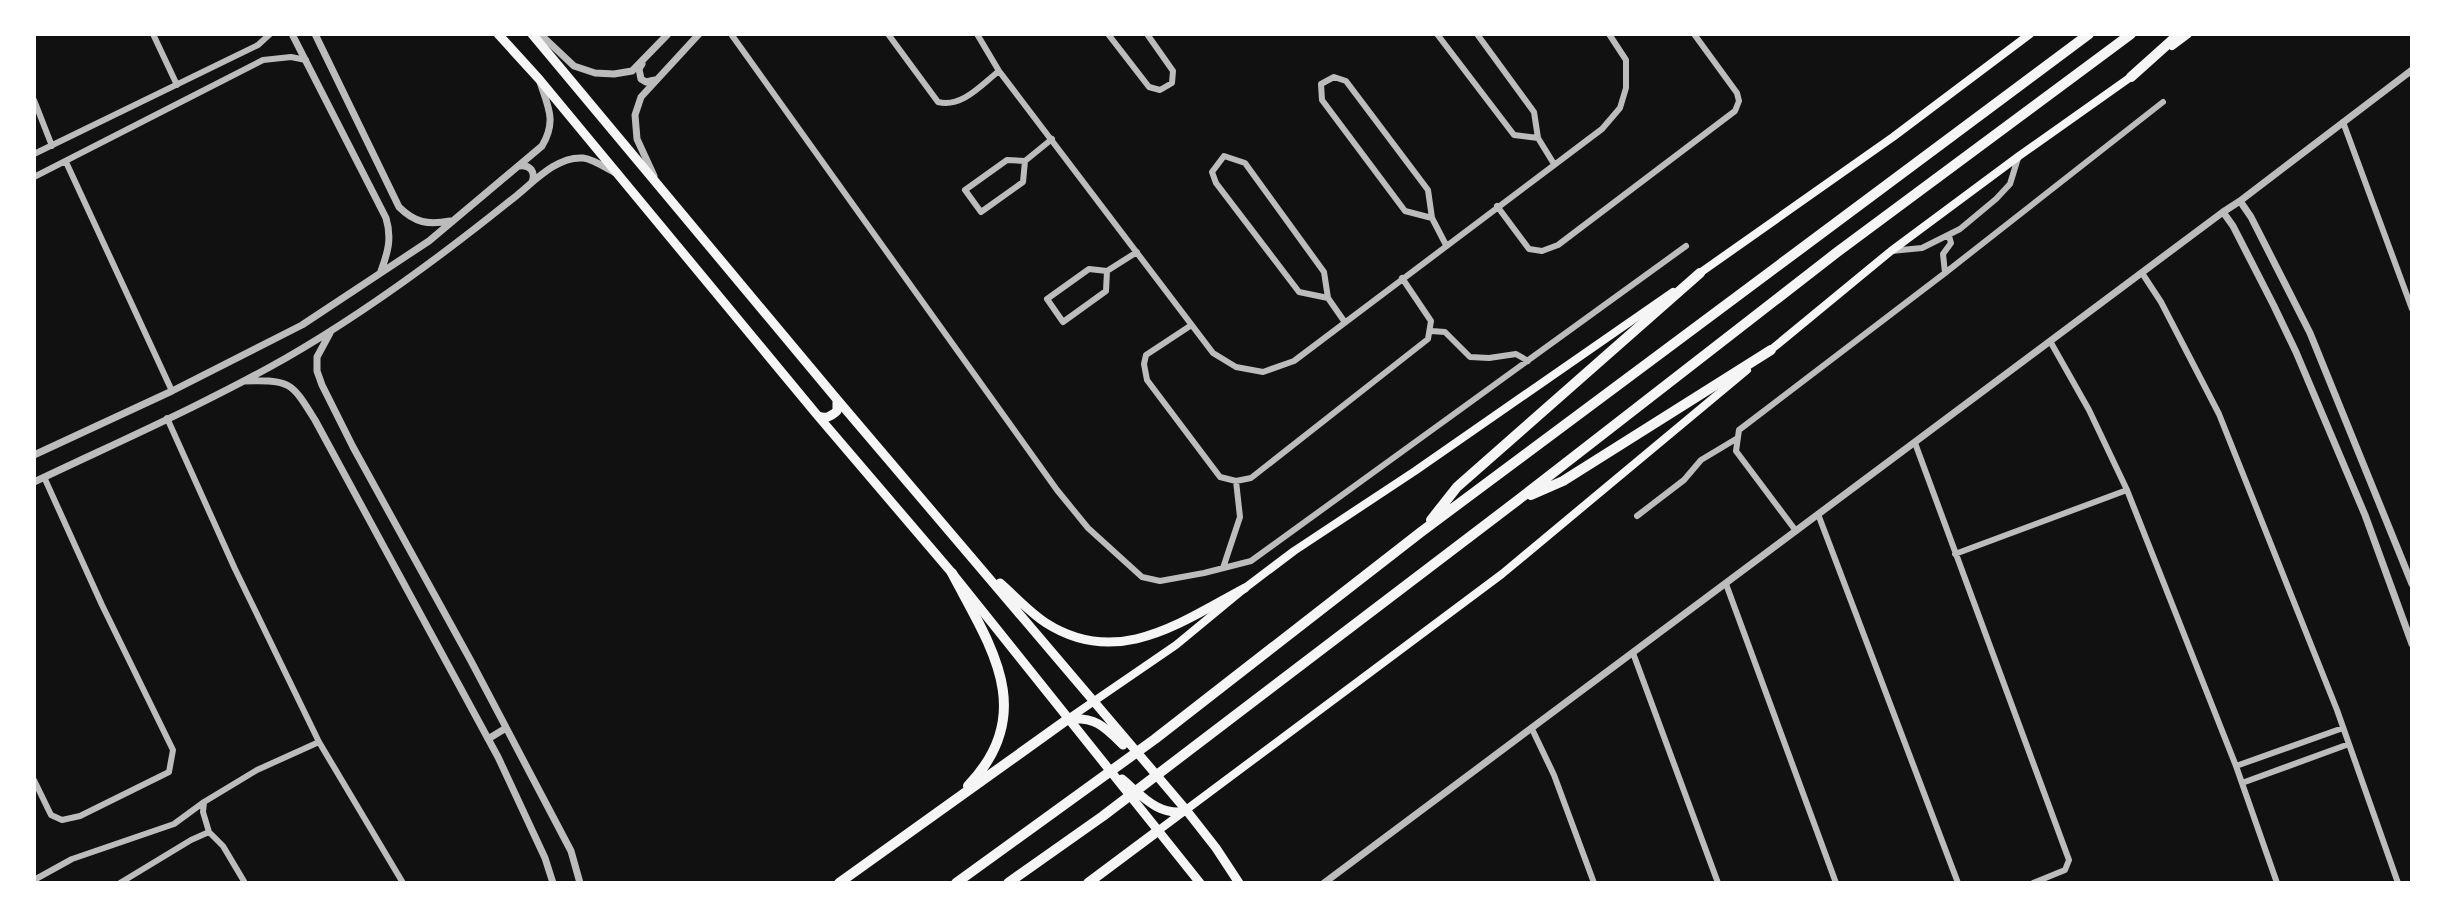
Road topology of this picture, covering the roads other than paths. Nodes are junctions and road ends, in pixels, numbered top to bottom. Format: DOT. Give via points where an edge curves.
graph roads {
  1 [pos="153,34"];
  2 [pos="270,34"];
  3 [pos="292,34"];
  4 [pos="315,34"];
  5 [pos="498,34"];
  6 [pos="532,34"];
  7 [pos="540,34"];
  8 [pos="668,34"];
  9 [pos="699,34"];
  10 [pos="731,34"];
  11 [pos="888,34"];
  12 [pos="977,34"];
  13 [pos="1108,34"];
  14 [pos="1147,34"];
  15 [pos="1437,34"];
  16 [pos="1477,34"];
  17 [pos="1609,34"];
  18 [pos="1694,34"];
  19 [pos="2030,34"];
  20 [pos="2089,34"];
  21 [pos="2131,34"];
  22 [pos="2179,34"];
  23 [pos="2188,34"];
  24 [pos="258,45"];
  25 [pos="263,60"];
  26 [pos="306,60"];
  27 [pos="643,61"];
  28 [pos="2412,70"];
  29 [pos="999,71"];
  30 [pos="2131,77"];
  31 [pos="539,79"];
  32 [pos="657,79"];
  33 [pos="177,85"];
  34 [pos="34,100"];
  35 [pos="2163,102"];
  36 [pos="2343,122"];
  37 [pos="1538,138"];
  38 [pos="1052,139"];
  39 [pos="52,146"];
  40 [pos="34,154"];
  41 [pos="2019,156"];
  42 [pos="1025,161"];
  43 [pos="66,162"];
  44 [pos="1554,164"];
  45 [pos="517,166"];
  46 [pos="380,167"];
  47 [pos="618,174"];
  48 [pos="34,177"];
  49 [pos="366,178"];
  50 [pos="531,184"];
  51 [pos="658,186"];
  52 [pos="2240,201"];
  53 [pos="1497,206"];
  54 [pos="2223,212"];
  55 [pos="1432,218"];
  56 [pos="452,221"];
  57 [pos="1949,236"];
  58 [pos="1446,245"];
  59 [pos="1686,246"];
  60 [pos="1891,251"];
  61 [pos="1137,252"];
  62 [pos="1107,271"];
  63 [pos="1700,273"];
  64 [pos="1945,273"];
  65 [pos="2142,273"];
  66 [pos="379,274"];
  67 [pos="1402,278"];
  68 [pos="1328,298"];
  69 [pos="2412,309"];
  70 [pos="1344,321"];
  71 [pos="1190,326"];
  72 [pos="1431,331"];
  73 [pos="330,332"];
  74 [pos="2050,341"];
  75 [pos="1771,350"];
  76 [pos="1528,361"];
  77 [pos="241,381"];
  78 [pos="172,391"];
  79 [pos="835,397"];
  80 [pos="818,416"];
  81 [pos="167,418"];
  82 [pos="1736,439"];
  83 [pos="1915,443"];
  84 [pos="353,447"];
  85 [pos="34,455"];
  86 [pos="336,456"];
  87 [pos="44,477"];
  88 [pos="1236,481"];
  89 [pos="34,482"];
  90 [pos="2127,490"];
  91 [pos="1518,500"];
  92 [pos="1818,514"];
  93 [pos="1637,516"];
  94 [pos="1796,531"];
  95 [pos="1421,532"];
  96 [pos="1955,554"];
  97 [pos="975,562"];
  98 [pos="1223,568"];
  99 [pos="952,573"];
  100 [pos="1726,584"];
  101 [pos="2412,584"];
  102 [pos="1245,588"];
  103 [pos="2412,644"];
  104 [pos="1633,653"];
  105 [pos="1094,702"];
  106 [pos="1068,719"];
  107 [pos="506,728"];
  108 [pos="2343,728"];
  109 [pos="1532,729"];
  110 [pos="488,739"];
  111 [pos="319,742"];
  112 [pos="2349,744"];
  113 [pos="517,748"];
  114 [pos="498,757"];
  115 [pos="1104,765"];
  116 [pos="2236,766"];
  117 [pos="34,780"];
  118 [pos="1163,783"];
  119 [pos="2242,783"];
  120 [pos="204,802"];
  121 [pos="949,806"];
  122 [pos="1187,811"];
  123 [pos="1159,830"];
  124 [pos="209,832"];
  125 [pos="34,880"];
  126 [pos="120,883"];
  127 [pos="245,883"];
  128 [pos="403,883"];
  129 [pos="553,883"];
  130 [pos="580,883"];
  131 [pos="839,883"];
  132 [pos="956,883"];
  133 [pos="1008,883"];
  134 [pos="1088,883"];
  135 [pos="1200,883"];
  136 [pos="1239,883"];
  137 [pos="1324,883"];
  138 [pos="1594,883"];
  139 [pos="1718,883"];
  140 [pos="1836,883"];
  141 [pos="1958,883"];
  142 [pos="2033,883"];
  143 [pos="2277,883"];
  144 [pos="2398,883"];
  1 -- 33 [label="street"];
  2 -- 24 [label="street"];
  3 -- 26 [label="street"];
  4 -- 46 [label="street"];
  5 -- 31 [label="main road"];
  6 -- 51 [label="main road"];
  7 -- 27 [label="street" via="574,66 595,73 632,71"];
  8 -- 27 [label="street"];
  9 -- 32 [label="street"];
  10 -- 98 [label="street" via="1088,528 1142,577 1160,581"];
  11 -- 29 [label="street" via="938,102 959,102"];
  12 -- 29 [label="street"];
  13 -- 14 [label="street" via="1149,87 1160,90 1172,83 1173,71"];
  15 -- 37 [label="street" via="1514,135"];
  16 -- 37 [label="street" via="1534,112"];
  17 -- 44 [label="street" via="1626,60 1620,108 1602,129"];
  18 -- 53 [label="street" via="1737,93 1735,111 1558,245 1529,249"];
  19 -- 63 [label="main road"];
  20 -- 95 [label="highway"];
  21 -- 91 [label="highway" via="1836,253"];
  22 -- 30 [label="highway"];
  23 -- 30 [label="main road"];
  24 -- 25 [label="street"];
  24 -- 33 [label="street"];
  25 -- 26 [label="street"];
  25 -- 43 [label="street"];
  26 -- 49 [label="street"];
  27 -- 32 [label="street" via="641,79"];
  28 -- 36 [label="street"];
  29 -- 38 [label="street"];
  30 -- 41 [label="main road"];
  31 -- 45 [label="street" via="551,114 550,133"];
  31 -- 47 [label="main road"];
  32 -- 51 [label="street" via="641,97 635,115 637,139"];
  33 -- 39 [label="street"];
  34 -- 39 [label="street"];
  35 -- 64 [label="street"];
  36 -- 52 [label="street"];
  36 -- 69 [label="street"];
  37 -- 44 [label="street"];
  38 -- 42 [label="street"];
  38 -- 61 [label="street"];
  39 -- 40 [label="street"];
  41 -- 57 [label="street" via="2010,184"];
  41 -- 60 [label="main road"];
  42 -- 42 [label="street" via="1007,160 965,190 981,212 1023,182"];
  43 -- 48 [label="street"];
  43 -- 78 [label="street"];
  44 -- 53 [label="street"];
  45 -- 50 [label="street" via="532,169"];
  45 -- 56 [label="street"];
  46 -- 49 [label="street"];
  46 -- 56 [label="street" via="399,207 411,219"];
  47 -- 50 [label="street" via="585,158 566,160"];
  47 -- 80 [label="main road"];
  49 -- 66 [label="street" via="390,239"];
  50 -- 73 [label="street" via="400,286"];
  51 -- 79 [label="main road"];
  52 -- 54 [label="street"];
  52 -- 101 [label="street" via="2310,333"];
  53 -- 58 [label="street"];
  54 -- 65 [label="street"];
  54 -- 103 [label="street" via="2296,352"];
  55 -- 55 [label="street" via="1428,190 1346,81 1334,77 1321,84 1322,100 1405,211"];
  55 -- 58 [label="street"];
  56 -- 66 [label="street"];
  57 -- 60 [label="street" via="1922,248"];
  57 -- 64 [label="street" via="1951,243 1943,254"];
  58 -- 67 [label="street"];
  59 -- 76 [label="street"];
  60 -- 75 [label="main road"];
  61 -- 62 [label="street"];
  61 -- 71 [label="street"];
  62 -- 62 [label="street" via="1089,269 1047,299 1063,322 1106,291"];
  63 -- 95 [label="highway" via="1457,487"];
  63 -- 102 [label="main road"];
  64 -- 82 [label="street" via="1739,430"];
  65 -- 74 [label="street"];
  65 -- 108 [label="street" via="2219,414"];
  66 -- 78 [label="street" via="302,325"];
  67 -- 70 [label="street"];
  67 -- 72 [label="street" via="1431,321"];
  68 -- 68 [label="street" via="1324,272 1245,163 1224,156 1212,172 1216,183 1299,292"];
  68 -- 70 [label="street"];
  70 -- 71 [label="street" via="1294,361 1263,372 1236,367 1213,353"];
  71 -- 88 [label="street" via="1146,355 1147,380 1220,477"];
  72 -- 76 [label="street" via="1445,332 1470,357 1516,354"];
  72 -- 88 [label="street" via="1428,339 1251,478"];
  73 -- 77 [label="street"];
  73 -- 84 [label="street" via="317,357 317,371"];
  74 -- 83 [label="street"];
  74 -- 90 [label="street"];
  75 -- 91 [label="highway" via="1563,481"];
  75 -- 122 [label="main road" via="1502,574"];
  76 -- 98 [label="street" via="1251,561"];
  77 -- 81 [label="street"];
  77 -- 86 [label="street" via="277,380 297,391"];
  78 -- 85 [label="street"];
  79 -- 80 [label="main road" via="837,411"];
  79 -- 97 [label="main road"];
  80 -- 99 [label="main road"];
  81 -- 87 [label="street"];
  81 -- 111 [label="street"];
  82 -- 93 [label="street" via="1701,460"];
  82 -- 94 [label="street" via="1736,451"];
  83 -- 92 [label="street"];
  83 -- 96 [label="street"];
  84 -- 86 [label="street"];
  84 -- 107 [label="street"];
  86 -- 110 [label="street"];
  87 -- 89 [label="street"];
  87 -- 117 [label="street" via="173,750 169,772 62,820 51,815"];
  88 -- 98 [label="street" via="1240,517"];
  90 -- 96 [label="street"];
  90 -- 116 [label="street"];
  91 -- 133 [label="highway"];
  92 -- 94 [label="street"];
  92 -- 141 [label="street"];
  94 -- 100 [label="street"];
  95 -- 132 [label="highway" via="1155,739"];
  96 -- 142 [label="street" via="2069,860 2065,870"];
  97 -- 102 [label="main road" via="1045,622 1087,640 1131,642 1161,633"];
  97 -- 105 [label="main road"];
  99 -- 106 [label="main road"];
  99 -- 121 [label="highway" via="998,664 1004,701 998,736 985,766"];
  100 -- 104 [label="street"];
  100 -- 140 [label="street"];
  102 -- 105 [label="main road"];
  104 -- 109 [label="street"];
  104 -- 139 [label="street"];
  105 -- 106 [label="main road"];
  105 -- 118 [label="main road"];
  106 -- 115 [label="main road"];
  106 -- 118 [label="main road" via="1099,723"];
  106 -- 121 [label="highway"];
  107 -- 110 [label="street"];
  107 -- 113 [label="street"];
  108 -- 112 [label="street"];
  108 -- 116 [label="street"];
  109 -- 137 [label="street"];
  109 -- 138 [label="street"];
  110 -- 114 [label="street"];
  111 -- 120 [label="street"];
  111 -- 128 [label="street"];
  112 -- 119 [label="street"];
  112 -- 144 [label="street"];
  113 -- 114 [label="street"];
  113 -- 130 [label="street" via="571,851"];
  114 -- 129 [label="street"];
  115 -- 122 [label="main road" via="1153,806 1171,813"];
  115 -- 123 [label="main road"];
  116 -- 119 [label="street"];
  118 -- 122 [label="main road"];
  119 -- 143 [label="street"];
  120 -- 124 [label="street"];
  120 -- 125 [label="street" via="174,824 72,859"];
  121 -- 131 [label="highway"];
  122 -- 123 [label="main road"];
  122 -- 136 [label="main road"];
  123 -- 134 [label="highway"];
  123 -- 135 [label="main road"];
  124 -- 126 [label="street"];
  124 -- 127 [label="street"];
}
